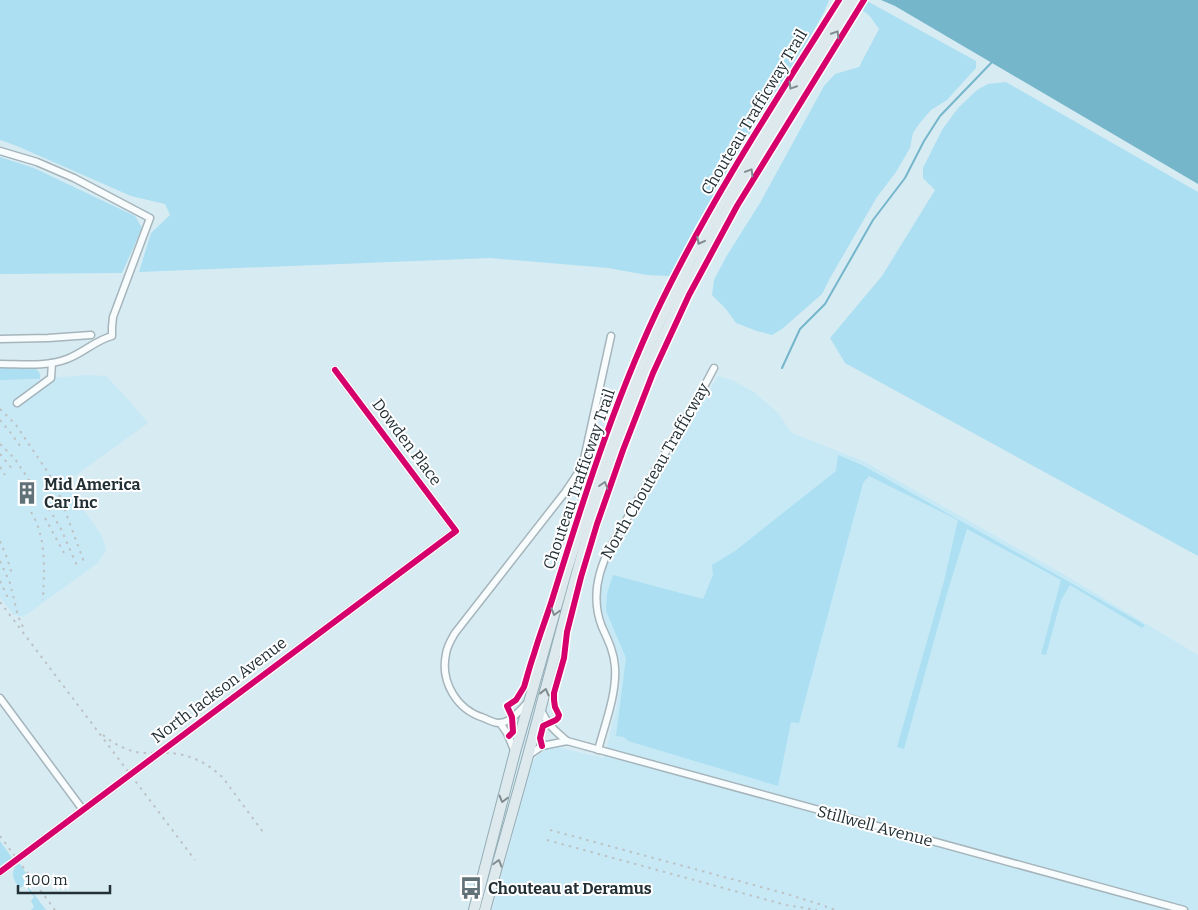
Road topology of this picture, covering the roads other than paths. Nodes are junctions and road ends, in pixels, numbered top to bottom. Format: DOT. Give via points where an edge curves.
graph roads {
  1 [pos="846,0"];
  2 [pos="857,0"];
  3 [pos="0,151"];
  4 [pos="91,335"];
  5 [pos="611,336"];
  6 [pos="0,339"];
  7 [pos="52,363"];
  8 [pos="0,364"];
  9 [pos="714,368"];
  10 [pos="643,369"];
  11 [pos="335,370"];
  12 [pos="17,403"];
  13 [pos="456,531"];
  14 [pos="0,698"];
  15 [pos="531,698"];
  16 [pos="541,709"];
  17 [pos="500,723"];
  18 [pos="567,742"];
  19 [pos="598,750"];
  20 [pos="515,752"];
  21 [pos="528,756"];
  22 [pos="83,810"];
  23 [pos="0,872"];
  24 [pos="474,910"];
  25 [pos="485,910"];
  26 [pos="1184,910"];
  1 -- 10 [label="main road, North Chouteau Trafficway, one-way" via="720,204 659,323"];
  10 -- 2 [label="main road, North Chouteau Trafficway, one-way" via="729,208"];
  3 -- 7 [label="street" via="74,178 150,218 113,316 112,336"];
  4 -- 6 [label="street"];
  5 -- 17 [label="street" via="580,470 449,643 445,674 451,690 462,706 472,713"];
  7 -- 8 [label="street"];
  7 -- 12 [label="street" via="51,378"];
  9 -- 19 [label="street, North Chouteau Trafficway" via="606,553 599,572 597,608 616,669"];
  10 -- 15 [label="main road, North Chouteau Trafficway, one-way" via="602,460"];
  16 -- 10 [label="main road, North Chouteau Trafficway, one-way" via="588,533"];
  11 -- 13 [label="street, Dowden Place"];
  13 -- 22 [label="street, North Jackson Avenue"];
  14 -- 22 [label="street"];
  15 -- 17 [label="street, North Chouteau Trafficway" via="516,714"];
  15 -- 20 [label="main road, North Chouteau Trafficway"];
  16 -- 18 [label="street, Stillwell Avenue" via="554,731"];
  16 -- 21 [label="main road, North Chouteau Trafficway"];
  17 -- 20 [label="street"];
  18 -- 19 [label="street, Stillwell Avenue"];
  18 -- 21 [label="street, Stillwell Avenue" via="542,746"];
  19 -- 26 [label="street, Stillwell Avenue"];
  20 -- 24 [label="main road, North Chouteau Trafficway, one-way"];
  25 -- 21 [label="main road, North Chouteau Trafficway, one-way"];
  22 -- 23 [label="street, North Jackson Avenue"];
}
